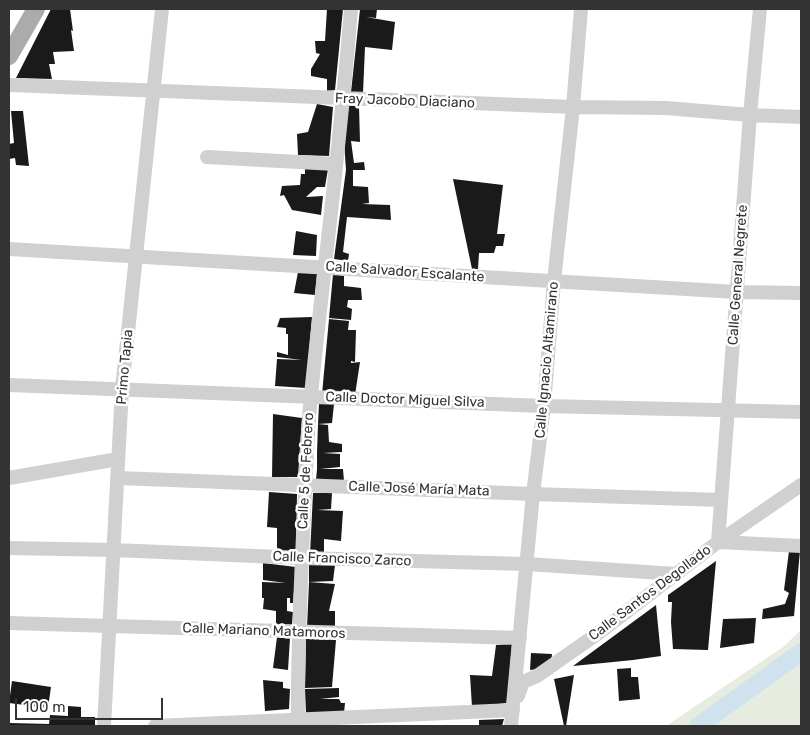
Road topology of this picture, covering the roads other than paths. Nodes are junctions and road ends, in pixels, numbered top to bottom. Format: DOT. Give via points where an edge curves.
graph roads {
  1 [pos="36,9"];
  2 [pos="162,9"];
  3 [pos="351,9"];
  4 [pos="581,9"];
  5 [pos="760,9"];
  6 [pos="9,56"];
  7 [pos="9,85"];
  8 [pos="154,90"];
  9 [pos="344,98"];
  10 [pos="573,107"];
  11 [pos="750,115"];
  12 [pos="801,117"];
  13 [pos="207,158"];
  14 [pos="335,164"];
  15 [pos="9,248"];
  16 [pos="136,256"];
  17 [pos="326,266"];
  18 [pos="554,281"];
  19 [pos="737,292"];
  20 [pos="801,293"];
  21 [pos="9,385"];
  22 [pos="122,389"];
  23 [pos="310,397"];
  24 [pos="544,406"];
  25 [pos="728,409"];
  26 [pos="801,412"];
  27 [pos="118,459"];
  28 [pos="9,478"];
  29 [pos="118,478"];
  30 [pos="306,485"];
  31 [pos="801,485"];
  32 [pos="533,494"];
  33 [pos="721,500"];
  34 [pos="718,542"];
  35 [pos="801,546"];
  36 [pos="9,548"];
  37 [pos="114,550"];
  38 [pos="302,558"];
  39 [pos="527,564"];
  40 [pos="676,574"];
  41 [pos="9,623"];
  42 [pos="109,626"];
  43 [pos="298,632"];
  44 [pos="520,638"];
  45 [pos="520,676"];
  46 [pos="513,710"];
  47 [pos="298,723"];
  48 [pos="104,726"];
  49 [pos="155,726"];
  50 [pos="511,726"];
  1 -- 6 [label="main road"];
  2 -- 8 [label="street, Primo Tapia"];
  3 -- 9 [label="street, Calle 5 de Febrero"];
  4 -- 10 [label="street, Calle Ignacio Altamirano"];
  5 -- 11 [label="street, Calle General Negrete"];
  7 -- 8 [label="street, Fray Jacobo Diaciano"];
  8 -- 9 [label="street, Fray Jacobo Diaciano"];
  8 -- 16 [label="street, Primo Tapia"];
  9 -- 10 [label="street, Fray Jacobo Diaciano"];
  9 -- 14 [label="street, Calle 5 de Febrero"];
  10 -- 11 [label="street, Fray Jacobo Diaciano" via="666,108"];
  10 -- 18 [label="street, Calle Ignacio Altamirano"];
  11 -- 12 [label="street, Fray Jacobo Diaciano"];
  11 -- 19 [label="street, Calle General Negrete"];
  13 -- 14 [label="street"];
  14 -- 17 [label="street, Calle 5 de Febrero"];
  15 -- 16 [label="street, Calle Salvador Escalante"];
  16 -- 17 [label="street, Calle Salvador Escalante"];
  16 -- 22 [label="street, Primo Tapia"];
  17 -- 18 [label="street, Calle Salvador Escalante"];
  17 -- 23 [label="street, Calle 5 de Febrero"];
  18 -- 19 [label="street, Calle Salvador Escalante"];
  18 -- 24 [label="street, Calle Ignacio Altamirano"];
  19 -- 20 [label="street, Calle Salvador Escalante"];
  19 -- 25 [label="street, Calle General Negrete"];
  21 -- 22 [label="street, Calle Doctor Miguel Silva"];
  22 -- 23 [label="street, Calle Doctor Miguel Silva"];
  22 -- 27 [label="street, Primo Tapia"];
  23 -- 24 [label="street, Calle Doctor Miguel Silva"];
  23 -- 30 [label="street, Calle 5 de Febrero"];
  24 -- 25 [label="street, Calle Doctor Miguel Silva"];
  24 -- 32 [label="street, Calle Ignacio Altamirano"];
  25 -- 26 [label="street, Calle Doctor Miguel Silva"];
  25 -- 33 [label="street, Calle General Negrete"];
  27 -- 28 [label="street"];
  27 -- 29 [label="street, Primo Tapia"];
  29 -- 30 [label="street, Calle José María Mata"];
  29 -- 37 [label="street, Primo Tapia"];
  30 -- 32 [label="street, Calle José María Mata"];
  30 -- 38 [label="street, Calle 5 de Febrero"];
  31 -- 34 [label="street, Calle Santos Degollado"];
  32 -- 33 [label="street, Calle José María Mata"];
  32 -- 39 [label="street, Calle Ignacio Altamirano"];
  33 -- 34 [label="street, Calle General Negrete"];
  34 -- 35 [label="street"];
  34 -- 40 [label="street, Calle Santos Degollado"];
  36 -- 37 [label="street, Calle Francisco Zarco"];
  37 -- 38 [label="street, Calle Francisco Zarco"];
  37 -- 42 [label="street, Primo Tapia"];
  38 -- 39 [label="street, Calle Francisco Zarco"];
  38 -- 43 [label="street, Calle 5 de Febrero"];
  39 -- 40 [label="street, Calle Francisco Zarco"];
  39 -- 44 [label="street, Calle Ignacio Altamirano"];
  40 -- 45 [label="street, Calle Santos Degollado" via="537,676"];
  41 -- 42 [label="street, Calle Mariano Matamoros"];
  42 -- 43 [label="street, Calle Mariano Matamoros"];
  42 -- 48 [label="street, Primo Tapia"];
  43 -- 44 [label="street, Calle Mariano Matamoros"];
  43 -- 47 [label="street, Calle 5 de Febrero"];
  44 -- 45 [label="street, Calle Ignacio Altamirano"];
  45 -- 46 [label="street, Calle Ignacio Altamirano"];
  46 -- 47 [label="street"];
  46 -- 50 [label="street, Calle Ignacio Altamirano"];
  47 -- 49 [label="street"];
}
